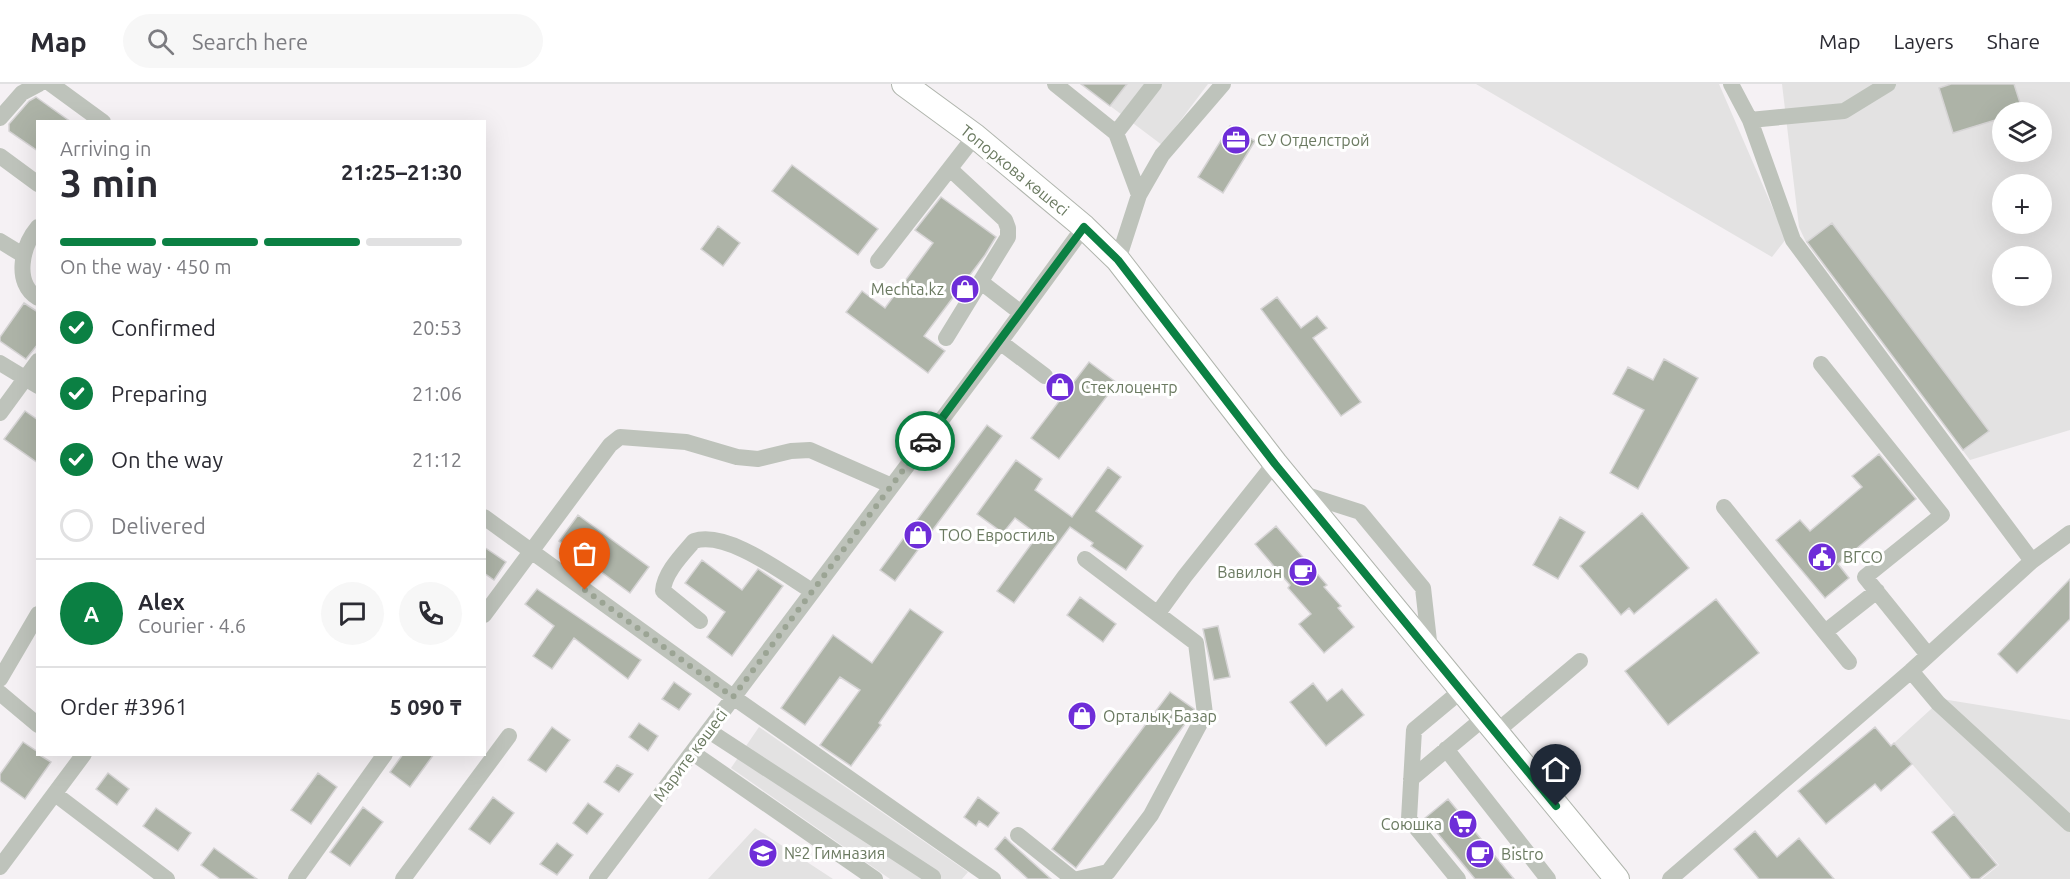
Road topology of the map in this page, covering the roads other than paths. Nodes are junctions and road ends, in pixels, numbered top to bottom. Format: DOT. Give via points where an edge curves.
graph roads {
  1 [pos="39,84"];
  2 [pos="51,84"];
  3 [pos="904,84"];
  4 [pos="1055,84"];
  5 [pos="1153,84"];
  6 [pos="1223,84"];
  7 [pos="1731,84"];
  8 [pos="1888,84"];
  9 [pos="0,118"];
  10 [pos="100,120"];
  11 [pos="1750,120"];
  12 [pos="1116,133"];
  13 [pos="975,136"];
  14 [pos="0,156"];
  15 [pos="950,169"];
  16 [pos="36,183"];
  17 [pos="1139,195"];
  18 [pos="1084,227"];
  19 [pos="36,229"];
  20 [pos="0,241"];
  21 [pos="23,255"];
  22 [pos="1118,260"];
  23 [pos="878,261"];
  24 [pos="981,282"];
  25 [pos="36,297"];
  26 [pos="1021,313"];
  27 [pos="946,338"];
  28 [pos="1000,342"];
  29 [pos="0,363"];
  30 [pos="1821,364"];
  31 [pos="36,367"];
  32 [pos="1046,376"];
  33 [pos="31,382"];
  34 [pos="0,412"];
  35 [pos="1275,464"];
  36 [pos="892,486"];
  37 [pos="1298,492"];
  38 [pos="1724,507"];
  39 [pos="486,518"];
  40 [pos="2070,533"];
  41 [pos="530,551"];
  42 [pos="1084,559"];
  43 [pos="2032,561"];
  44 [pos="812,591"];
  45 [pos="1877,591"];
  46 [pos="486,612"];
  47 [pos="1158,613"];
  48 [pos="700,621"];
  49 [pos="1825,632"];
  50 [pos="32,633"];
  51 [pos="1430,651"];
  52 [pos="1928,655"];
  53 [pos="1580,661"];
  54 [pos="1849,662"];
  55 [pos="1911,671"];
  56 [pos="0,679"];
  57 [pos="1462,690"];
  58 [pos="0,693"];
  59 [pos="733,697"];
  60 [pos="36,722"];
  61 [pos="1490,725"];
  62 [pos="709,731"];
  63 [pos="510,736"];
  64 [pos="1446,749"];
  65 [pos="693,753"];
  66 [pos="79,756"];
  67 [pos="384,756"];
  68 [pos="1411,780"];
  69 [pos="55,794"];
  70 [pos="2070,824"];
  71 [pos="1018,835"];
  72 [pos="0,867"];
  73 [pos="933,878"];
  74 [pos="167,879"];
  75 [pos="296,879"];
  76 [pos="403,879"];
  77 [pos="597,879"];
  78 [pos="875,879"];
  79 [pos="993,879"];
  80 [pos="1073,879"];
  81 [pos="1078,879"];
  82 [pos="1458,879"];
  83 [pos="1548,879"];
  84 [pos="1617,879"];
  85 [pos="1670,879"];
  1 -- 9 [label="street" via="22,93"];
  2 -- 10 [label="street"];
  3 -- 13 [label="highway, Топоркова көшесі"];
  4 -- 12 [label="street"];
  5 -- 12 [label="street"];
  6 -- 17 [label="street" via="1162,154"];
  7 -- 11 [label="street"];
  8 -- 11 [label="street" via="1844,111"];
  11 -- 43 [label="street" via="1793,240"];
  12 -- 17 [label="street"];
  13 -- 15 [label="street"];
  13 -- 18 [label="highway, Топоркова көшесі"];
  14 -- 16 [label="street"];
  15 -- 23 [label="street"];
  15 -- 24 [label="street" via="1005,220 1008,228 1008,237"];
  17 -- 22 [label="street"];
  18 -- 22 [label="highway, Топоркова көшесі"];
  18 -- 26 [label="street, Марите көшесі"];
  19 -- 21 [label="street"];
  20 -- 21 [label="street"];
  21 -- 25 [label="street" via="22,278"];
  22 -- 35 [label="highway, Топоркова көшесі"];
  24 -- 26 [label="street"];
  24 -- 27 [label="street"];
  26 -- 28 [label="street, Марите көшесі"];
  28 -- 32 [label="street"];
  28 -- 36 [label="street, Марите көшесі"];
  29 -- 33 [label="street"];
  30 -- 45 [label="street" via="1942,515 1865,577"];
  31 -- 33 [label="street"];
  33 -- 34 [label="street"];
  35 -- 37 [label="highway, Топоркова көшесі"];
  35 -- 47 [label="street"];
  36 -- 41 [label="street" via="810,450 759,459 737,458 686,442 620,437"];
  36 -- 44 [label="street, Марите көшесі"];
  37 -- 51 [label="highway, Топоркова көшесі"];
  37 -- 51 [label="street" via="1360,512 1423,588"];
  38 -- 49 [label="street"];
  39 -- 41 [label="street"];
  40 -- 43 [label="street"];
  41 -- 46 [label="street"];
  41 -- 59 [label="street"];
  42 -- 47 [label="street"];
  43 -- 52 [label="street"];
  44 -- 48 [label="street" via="732,545 718,540 694,541 670,573 663,591"];
  44 -- 59 [label="street, Марите көшесі"];
  45 -- 49 [label="street"];
  45 -- 52 [label="street"];
  47 -- 81 [label="street" via="1196,642 1205,714 1150,815 1108,872"];
  49 -- 54 [label="street"];
  50 -- 56 [label="street"];
  51 -- 57 [label="highway, Топоркова көшесі"];
  52 -- 55 [label="street"];
  53 -- 61 [label="street"];
  55 -- 70 [label="street" via="1938,703"];
  55 -- 85 [label="street"];
  57 -- 61 [label="highway, Топоркова көшесі"];
  57 -- 68 [label="street" via="1414,730"];
  58 -- 60 [label="street"];
  59 -- 62 [label="street, Марите көшесі"];
  59 -- 79 [label="street"];
  61 -- 64 [label="street"];
  61 -- 84 [label="highway, Топоркова көшесі"];
  62 -- 65 [label="street, Марите көшесі"];
  62 -- 73 [label="street"];
  63 -- 76 [label="street"];
  64 -- 68 [label="street"];
  64 -- 83 [label="street"];
  65 -- 77 [label="street, Марите көшесі"];
  65 -- 78 [label="street"];
  66 -- 69 [label="street"];
  67 -- 75 [label="street"];
  68 -- 82 [label="street" via="1408,819"];
  69 -- 72 [label="street"];
  69 -- 74 [label="street"];
  71 -- 80 [label="street"];
}
